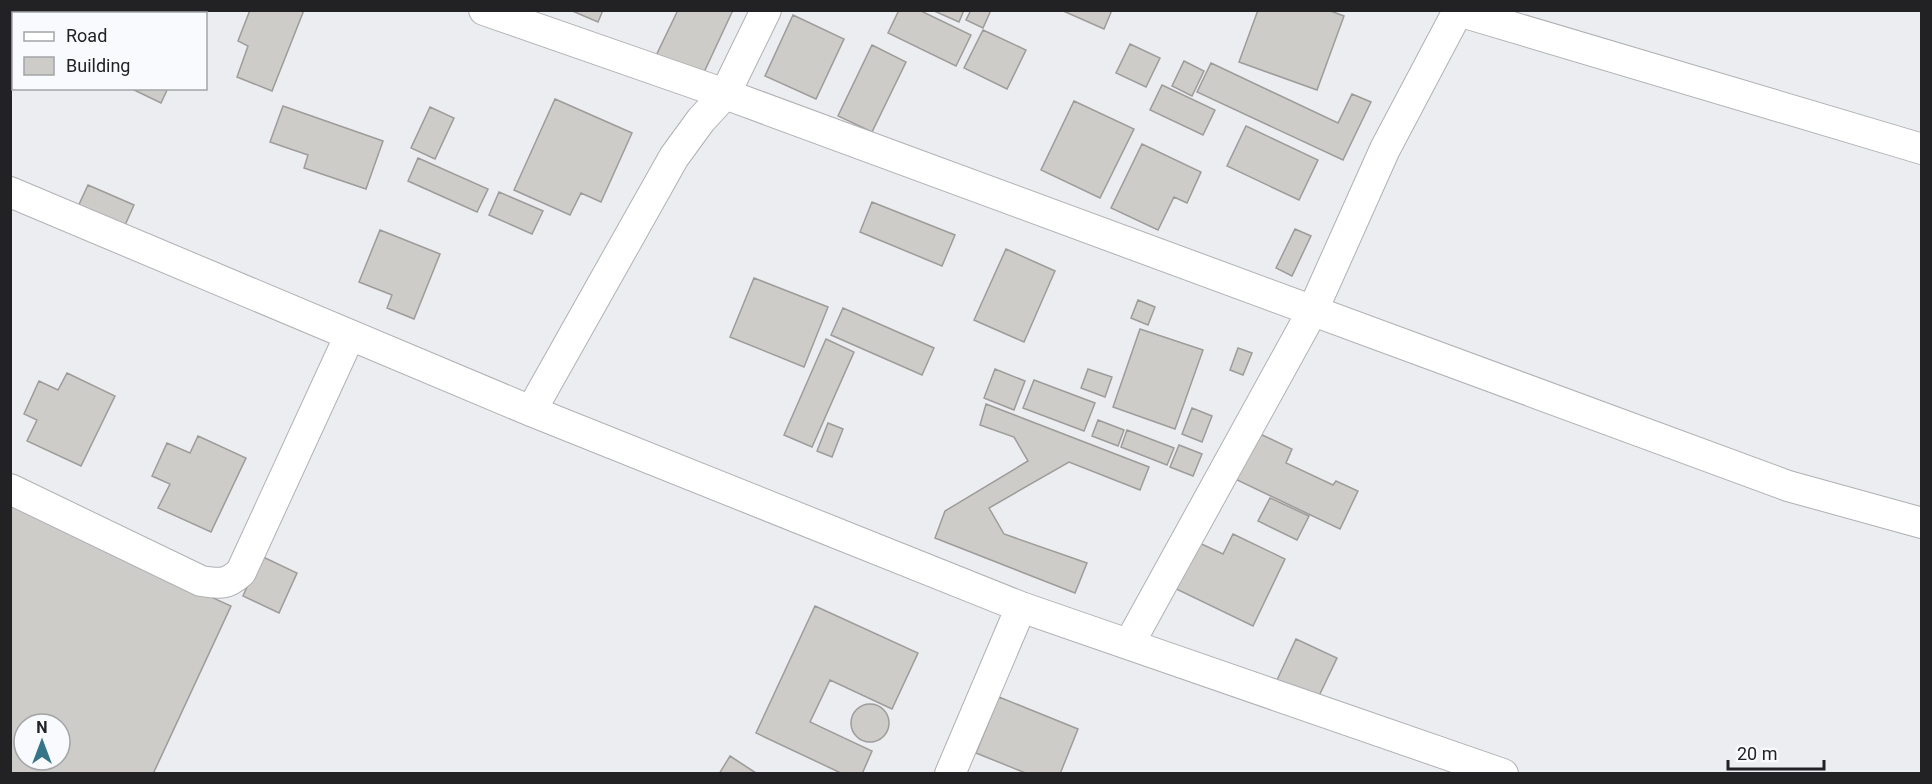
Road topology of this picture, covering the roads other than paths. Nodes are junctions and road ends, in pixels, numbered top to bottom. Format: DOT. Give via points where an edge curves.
graph roads {
  1 [pos="484,10"];
  2 [pos="766,10"];
  3 [pos="1456,11"];
  4 [pos="725,94"];
  5 [pos="1922,149"];
  6 [pos="10,192"];
  7 [pos="1313,310"];
  8 [pos="350,335"];
  9 [pos="531,411"];
  10 [pos="10,489"];
  11 [pos="1922,523"];
  12 [pos="1021,607"];
  13 [pos="1129,644"];
  14 [pos="950,774"];
  15 [pos="1503,774"];
  1 -- 4 [label="street"];
  2 -- 4 [label="street"];
  3 -- 5 [label="street"];
  3 -- 7 [label="street" via="1385,149"];
  4 -- 7 [label="street"];
  4 -- 9 [label="street" via="674,157"];
  6 -- 8 [label="street"];
  7 -- 11 [label="street" via="1788,486"];
  7 -- 13 [label="street"];
  8 -- 9 [label="street"];
  8 -- 10 [label="street" via="241,572 230,582 201,580"];
  9 -- 12 [label="street"];
  12 -- 13 [label="street"];
  12 -- 14 [label="street"];
  13 -- 15 [label="street"];
}
